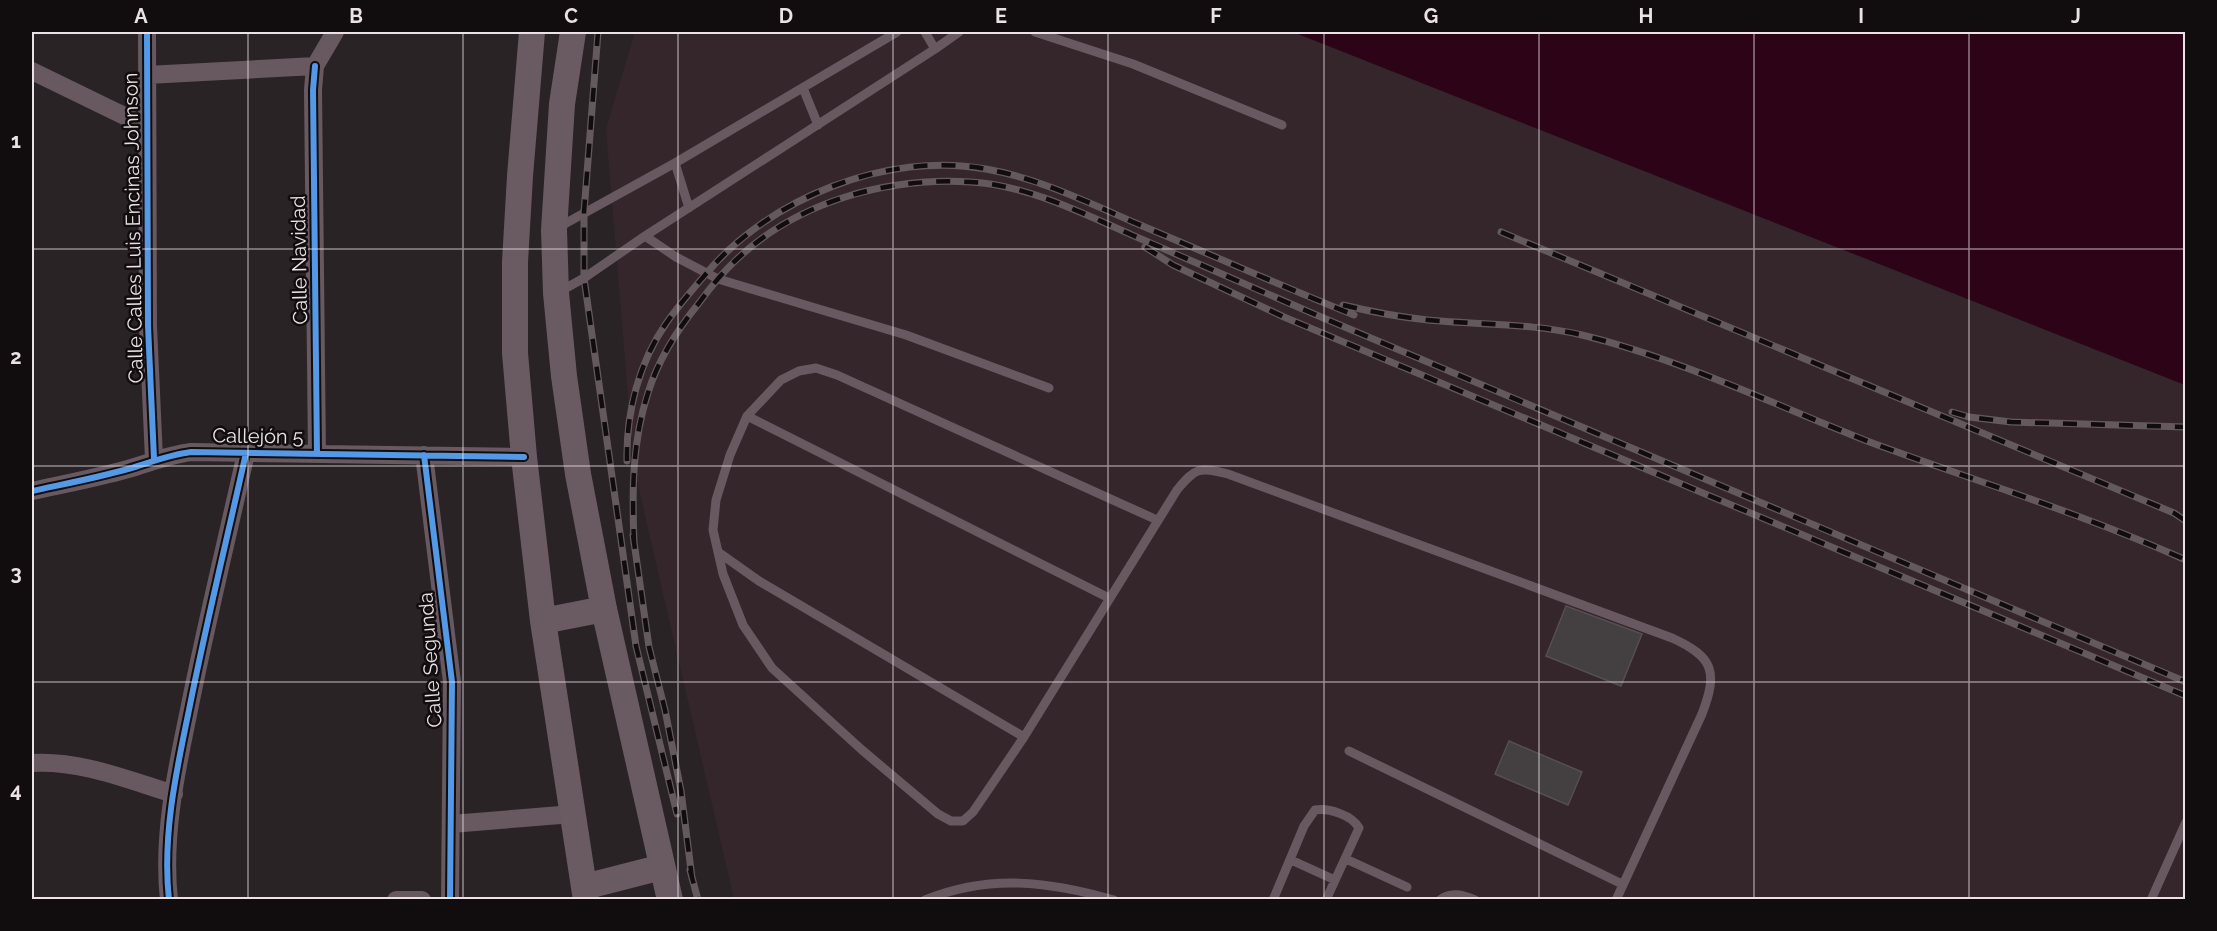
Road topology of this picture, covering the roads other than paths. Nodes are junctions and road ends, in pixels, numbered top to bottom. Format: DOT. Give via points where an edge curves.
graph roads {
  1 [pos="147,32"];
  2 [pos="335,32"];
  3 [pos="532,32"];
  4 [pos="573,32"];
  5 [pos="897,32"];
  6 [pos="925,32"];
  7 [pos="959,32"];
  8 [pos="1035,32"];
  9 [pos="935,49"];
  10 [pos="315,66"];
  11 [pos="32,71"];
  12 [pos="147,75"];
  13 [pos="803,88"];
  14 [pos="1282,124"];
  15 [pos="818,125"];
  16 [pos="147,127"];
  17 [pos="675,163"];
  18 [pos="689,208"];
  19 [pos="554,230"];
  20 [pos="645,236"];
  21 [pos="556,293"];
  22 [pos="1049,388"];
  23 [pos="747,416"];
  24 [pos="246,453"];
  25 [pos="318,454"];
  26 [pos="424,455"];
  27 [pos="524,457"];
  28 [pos="154,459"];
  29 [pos="32,491"];
  30 [pos="1157,520"];
  31 [pos="718,552"];
  32 [pos="1109,598"];
  33 [pos="604,609"];
  34 [pos="543,621"];
  35 [pos="1024,737"];
  36 [pos="1349,751"];
  37 [pos="32,763"];
  38 [pos="174,794"];
  39 [pos="573,814"];
  40 [pos="2186,822"];
  41 [pos="451,824"];
  42 [pos="1346,859"];
  43 [pos="1291,860"];
  44 [pos="662,867"];
  45 [pos="1335,880"];
  46 [pos="1622,884"];
  47 [pos="1407,886"];
  48 [pos="585,893"];
  49 [pos="169,900"];
  50 [pos="396,900"];
  51 [pos="422,900"];
  52 [pos="450,900"];
  53 [pos="670,900"];
  54 [pos="925,900"];
  55 [pos="1113,900"];
  56 [pos="1273,900"];
  57 [pos="1326,900"];
  58 [pos="1440,900"];
  59 [pos="1475,900"];
  60 [pos="1616,900"];
  61 [pos="2151,900"];
  1 -- 12 [label="street, Calle Calles Luis Encinas Johnson"];
  2 -- 10 [label="street"];
  3 -- 27 [label="main road" via="515,262 515,353"];
  4 -- 19 [label="main road" via="562,104"];
  5 -- 13 [label="lane"];
  6 -- 9 [label="lane"];
  7 -- 9 [label="lane"];
  8 -- 14 [label="lane" via="1133,64"];
  9 -- 15 [label="lane"];
  10 -- 12 [label="street"];
  10 -- 25 [label="street, Calle Navidad"];
  11 -- 16 [label="street"];
  12 -- 16 [label="street, Calle Calles Luis Encinas Johnson"];
  13 -- 15 [label="lane"];
  13 -- 17 [label="lane"];
  15 -- 18 [label="lane"];
  16 -- 28 [label="street, Calle Calles Luis Encinas Johnson" via="148,326"];
  17 -- 18 [label="lane"];
  17 -- 19 [label="lane"];
  18 -- 20 [label="lane"];
  19 -- 21 [label="main road"];
  20 -- 21 [label="lane"];
  20 -- 22 [label="lane" via="718,279 906,334"];
  21 -- 33 [label="main road" via="578,474"];
  23 -- 30 [label="lane" via="781,380 816,368"];
  23 -- 31 [label="lane" via="729,455 716,500 713,530"];
  23 -- 32 [label="lane"];
  24 -- 25 [label="street, Callejón 5"];
  24 -- 28 [label="street, Callejón 5" via="191,452"];
  24 -- 38 [label="street" via="206,623"];
  25 -- 26 [label="street, Callejón 5"];
  26 -- 27 [label="street, Callejón 5"];
  26 -- 41 [label="street, Calle Segunda" via="452,682"];
  27 -- 34 [label="main road"];
  28 -- 29 [label="street, Callejón 5" via="121,471"];
  30 -- 32 [label="lane"];
  30 -- 46 [label="lane" via="1190,475 1205,468 1690,647 1703,657 1710,672 1710,692"];
  31 -- 35 [label="lane" via="759,581"];
  31 -- 35 [label="lane" via="743,625 772,668 862,750 951,821 963,821 973,812"];
  32 -- 35 [label="lane"];
  33 -- 34 [label="main road"];
  33 -- 44 [label="main road"];
  34 -- 39 [label="main road"];
  36 -- 46 [label="lane"];
  37 -- 38 [label="street" via="52,762 104,773"];
  38 -- 49 [label="street" via="167,852"];
  39 -- 41 [label="street"];
  39 -- 48 [label="main road"];
  40 -- 61 [label="lane"];
  41 -- 52 [label="street, Calle Segunda"];
  42 -- 43 [label="lane" via="1359,828 1349,818 1322,809 1310,815"];
  42 -- 45 [label="lane"];
  42 -- 47 [label="lane"];
  43 -- 45 [label="lane"];
  43 -- 56 [label="lane"];
  44 -- 48 [label="main road"];
  44 -- 53 [label="main road"];
  45 -- 57 [label="lane"];
  46 -- 60 [label="lane"];
  50 -- 51 [label="street"];
  54 -- 55 [label="lane" via="985,883 1029,882"];
  58 -- 59 [label="lane" via="1454,894"];
}
